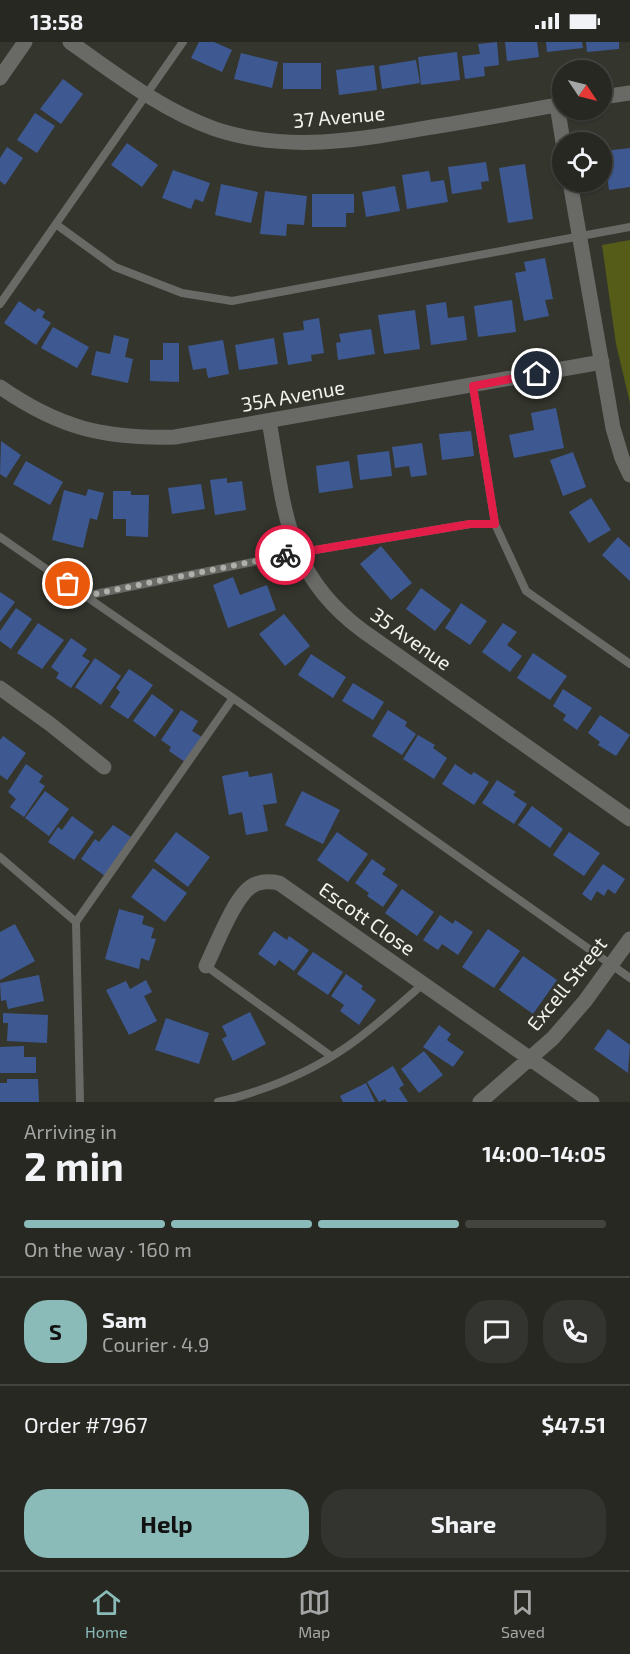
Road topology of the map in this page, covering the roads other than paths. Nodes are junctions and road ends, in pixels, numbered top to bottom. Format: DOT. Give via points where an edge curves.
graph roads {
  1 [pos="25,42"];
  2 [pos="70,42"];
  3 [pos="183,42"];
  4 [pos="0,78"];
  5 [pos="630,93"];
  6 [pos="145,94"];
  7 [pos="612,96"];
  8 [pos="552,106"];
  9 [pos="572,192"];
  10 [pos="57,225"];
  11 [pos="630,227"];
  12 [pos="579,236"];
  13 [pos="0,304"];
  14 [pos="602,362"];
  15 [pos="473,386"];
  16 [pos="0,387"];
  17 [pos="269,421"];
  18 [pos="630,475"];
  19 [pos="495,524"];
  20 [pos="0,537"];
  21 [pos="297,553"];
  22 [pos="85,596"];
  23 [pos="630,664"];
  24 [pos="0,688"];
  25 [pos="233,698"];
  26 [pos="104,767"];
  27 [pos="630,819"];
  28 [pos="0,857"];
  29 [pos="76,922"];
  30 [pos="630,939"];
  31 [pos="612,965"];
  32 [pos="206,966"];
  33 [pos="630,978"];
  34 [pos="423,984"];
  35 [pos="331,1056"];
  36 [pos="530,1059"];
  37 [pos="80,1102"];
  38 [pos="218,1102"];
  39 [pos="480,1102"];
  40 [pos="592,1102"];
  1 -- 4 [label="street"];
  2 -- 6 [label="street, 37 Avenue"];
  3 -- 6 [label="lane"];
  5 -- 7 [label="street"];
  6 -- 8 [label="street, 37 Avenue" via="216,129 307,144 352,141"];
  6 -- 10 [label="lane"];
  9 -- 12 [label="street"];
  10 -- 12 [label="lane" via="115,267 182,293 232,301"];
  10 -- 13 [label="lane"];
  11 -- 12 [label="lane"];
  12 -- 14 [label="street"];
  14 -- 15 [label="street, 35A Avenue"];
  14 -- 18 [label="street" via="613,428"];
  15 -- 17 [label="street, 35A Avenue"];
  15 -- 19 [label="lane"];
  16 -- 17 [label="street, 35A Avenue" via="60,421 115,435 176,437"];
  17 -- 21 [label="street, 35 Avenue" via="286,522"];
  19 -- 21 [label="lane" via="470,524"];
  19 -- 23 [label="lane" via="526,591"];
  20 -- 22 [label="lane"];
  21 -- 22 [label="lane"];
  21 -- 27 [label="street, 35 Avenue" via="326,599 351,623"];
  22 -- 25 [label="lane"];
  24 -- 26 [label="street"];
  25 -- 29 [label="lane"];
  25 -- 31 [label="lane"];
  28 -- 29 [label="lane"];
  29 -- 37 [label="lane"];
  30 -- 31 [label="street, Excell Street"];
  31 -- 33 [label="lane"];
  31 -- 36 [label="street, Excell Street" via="572,1018"];
  32 -- 34 [label="street, Escott Close" via="243,894 258,883 272,882 286,887"];
  32 -- 35 [label="lane"];
  34 -- 35 [label="lane" via="361,1037"];
  34 -- 36 [label="street, Escott Close"];
  35 -- 38 [label="lane" via="289,1079"];
  36 -- 39 [label="street, Excell Street"];
  36 -- 40 [label="street, Escott Close"];
}
